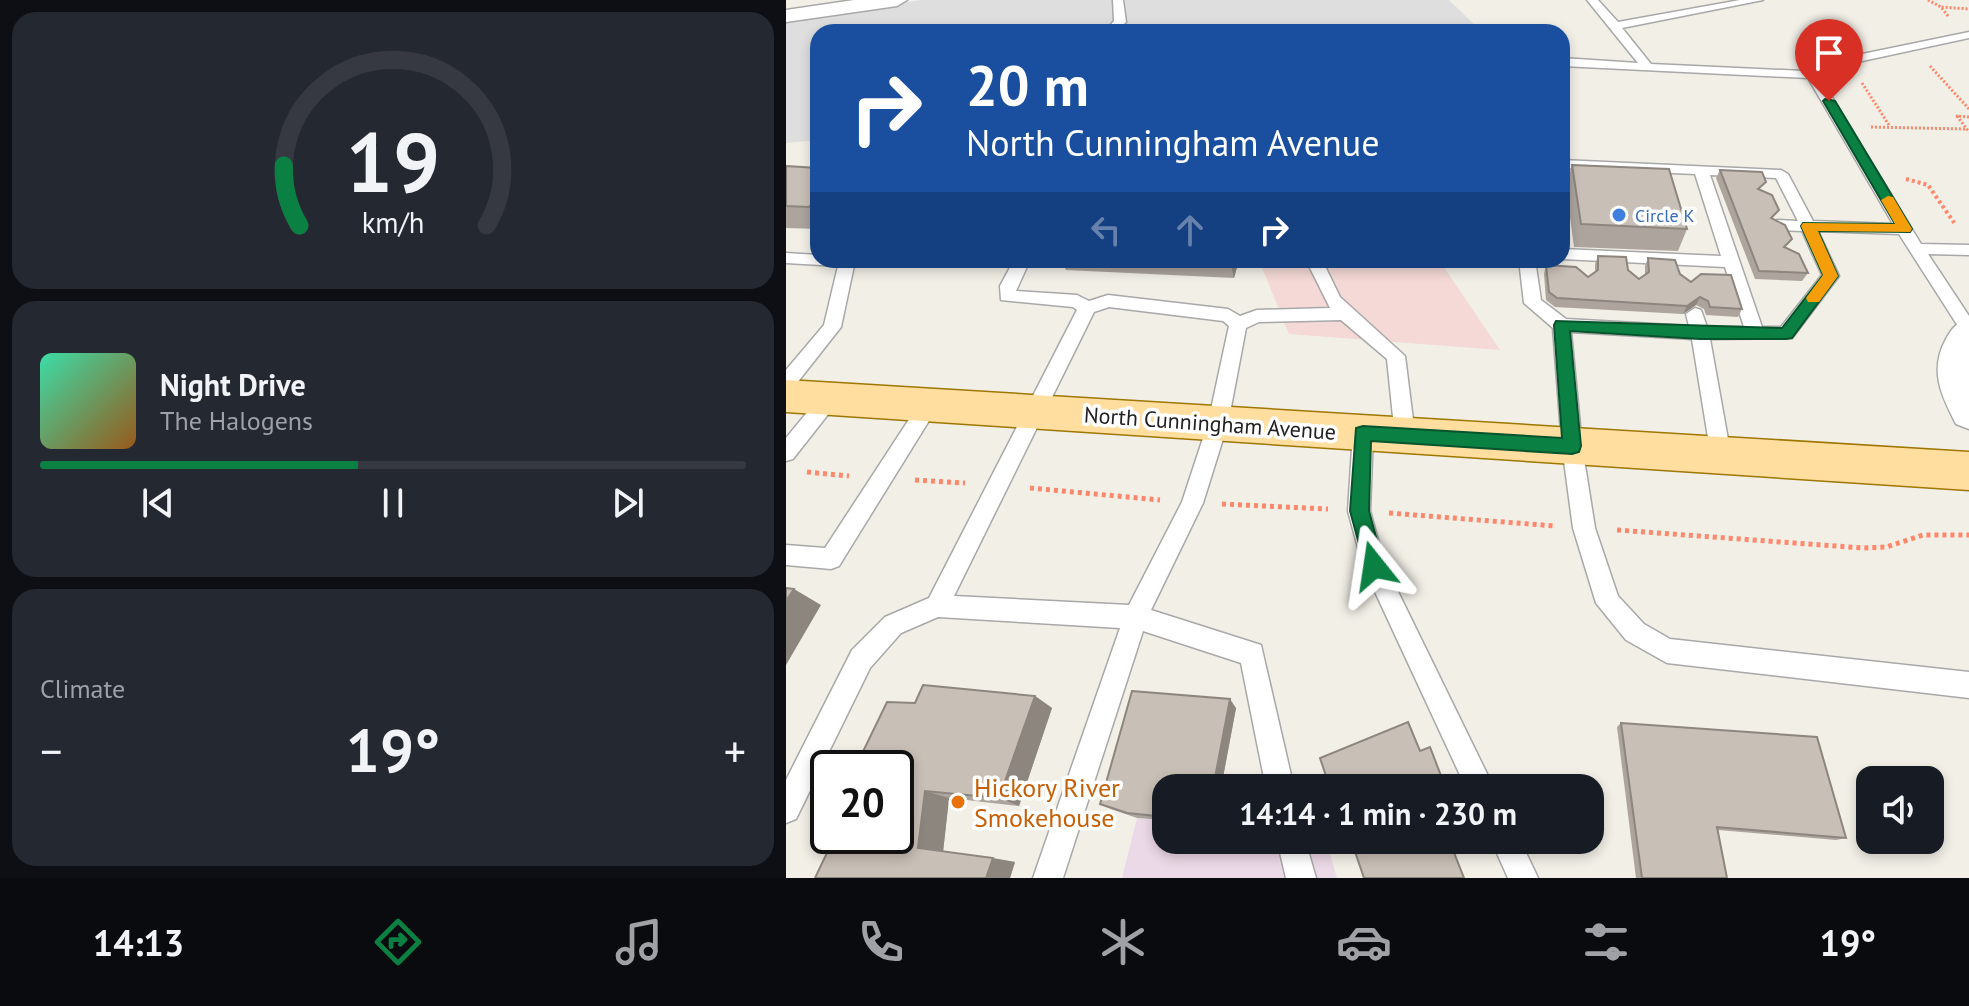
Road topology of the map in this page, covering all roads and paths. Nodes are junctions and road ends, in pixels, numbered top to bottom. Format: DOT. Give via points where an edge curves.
graph roads {
  1 [pos="897,0"];
  2 [pos="1118,0"];
  3 [pos="1592,0"];
  4 [pos="1758,0"];
  5 [pos="1928,0"];
  6 [pos="1941,7"];
  7 [pos="786,16"];
  8 [pos="1118,24"];
  9 [pos="1615,26"];
  10 [pos="1969,35"];
  11 [pos="1847,60"];
  12 [pos="1941,60"];
  13 [pos="1570,62"];
  14 [pos="1647,67"];
  15 [pos="1814,75"];
  16 [pos="1969,109"];
  17 [pos="1969,117"];
  18 [pos="1890,126"];
  19 [pos="1968,131"];
  20 [pos="1870,133"];
  21 [pos="1570,164"];
  22 [pos="1701,170"];
  23 [pos="1902,176"];
  24 [pos="1777,225"];
  25 [pos="1808,226"];
  26 [pos="1905,229"];
  27 [pos="1961,232"];
  28 [pos="1916,249"];
  29 [pos="1969,250"];
  30 [pos="1570,254"];
  31 [pos="1583,255"];
  32 [pos="1734,255"];
  33 [pos="1632,257"];
  34 [pos="786,258"];
  35 [pos="810,260"];
  36 [pos="1681,260"];
  37 [pos="845,268"];
  38 [pos="1018,268"];
  39 [pos="1318,268"];
  40 [pos="1528,268"];
  41 [pos="1585,276"];
  42 [pos="1636,278"];
  43 [pos="1687,281"];
  44 [pos="1087,308"];
  45 [pos="1345,314"];
  46 [pos="1238,324"];
  47 [pos="1698,324"];
  48 [pos="1562,325"];
  49 [pos="1969,330"];
  50 [pos="1755,333"];
  51 [pos="786,383"];
  52 [pos="786,396"];
  53 [pos="830,398"];
  54 [pos="928,406"];
  55 [pos="1037,412"];
  56 [pos="1969,414"];
  57 [pos="1218,423"];
  58 [pos="1384,434"];
  59 [pos="1572,446"];
  60 [pos="786,453"];
  61 [pos="1721,456"];
  62 [pos="1969,471"];
  63 [pos="1961,534"];
  64 [pos="1969,535"];
  65 [pos="786,555"];
  66 [pos="937,606"];
  67 [pos="1136,617"];
  68 [pos="1969,685"];
  69 [pos="1277,774"];
  70 [pos="1473,774"];
  71 [pos="786,809"];
  72 [pos="1295,854"];
  73 [pos="1512,854"];
  74 [pos="1048,878"];
  75 [pos="1301,878"];
  76 [pos="1523,878"];
  1 -- 7 [label="street"];
  2 -- 8 [label="lane"];
  3 -- 9 [label="lane"];
  4 -- 9 [label="lane"];
  5 -- 6 [label="path"];
  9 -- 14 [label="lane"];
  10 -- 11 [label="lane"];
  11 -- 15 [label="lane" via="1809,69"];
  11 -- 18 [label="path"];
  12 -- 16 [label="path" via="1928,63"];
  13 -- 14 [label="lane"];
  14 -- 15 [label="lane"];
  15 -- 26 [label="lane"];
  17 -- 19 [label="path" via="1957,116"];
  18 -- 19 [label="path"];
  18 -- 20 [label="path" via="1871,127"];
  21 -- 22 [label="lane"];
  22 -- 25 [label="lane" via="1781,174 1786,197"];
  22 -- 32 [label="lane" via="1715,193"];
  23 -- 27 [label="path" via="1928,185"];
  24 -- 25 [label="lane"];
  25 -- 26 [label="lane"];
  25 -- 50 [label="lane" via="1813,255 1831,276 1786,333"];
  26 -- 28 [label="lane"];
  28 -- 29 [label="lane"];
  28 -- 49 [label="lane"];
  30 -- 31 [label="lane"];
  31 -- 33 [label="lane"];
  31 -- 41 [label="lane"];
  32 -- 36 [label="lane"];
  32 -- 50 [label="lane"];
  33 -- 36 [label="lane"];
  33 -- 42 [label="lane"];
  34 -- 35 [label="lane"];
  36 -- 43 [label="lane"];
  37 -- 51 [label="lane" via="832,327"];
  38 -- 44 [label="lane" via="1007,296 1077,301"];
  39 -- 45 [label="lane"];
  40 -- 48 [label="lane" via="1533,303"];
  44 -- 46 [label="lane" via="1108,301 1228,315"];
  44 -- 55 [label="lane"];
  45 -- 46 [label="lane" via="1257,316"];
  45 -- 58 [label="lane" via="1396,356"];
  46 -- 57 [label="lane"];
  47 -- 48 [label="lane" via="1589,317"];
  47 -- 50 [label="lane"];
  47 -- 61 [label="lane"];
  48 -- 59 [label="lane"];
  49 -- 56 [label="street" via="1956,347 1951,366"];
  52 -- 53 [label="main road, North Cunningham Avenue"];
  53 -- 54 [label="main road, North Cunningham Avenue"];
  53 -- 60 [label="lane"];
  54 -- 55 [label="main road, North Cunningham Avenue"];
  54 -- 65 [label="lane" via="831,559"];
  55 -- 57 [label="main road, North Cunningham Avenue"];
  55 -- 66 [label="lane"];
  57 -- 58 [label="main road, North Cunningham Avenue"];
  57 -- 67 [label="lane" via="1192,503"];
  58 -- 59 [label="main road, North Cunningham Avenue"];
  58 -- 70 [label="lane" via="1359,511 1374,566"];
  59 -- 61 [label="main road, North Cunningham Avenue"];
  59 -- 68 [label="lane" via="1584,528 1608,603 1635,632 1667,651"];
  61 -- 62 [label="main road, North Cunningham Avenue"];
  63 -- 64 [label="path"];
  66 -- 67 [label="lane"];
  66 -- 71 [label="lane" via="893,625 861,659"];
  67 -- 69 [label="lane" via="1252,654"];
  67 -- 74 [label="lane"];
  72 -- 75 [label="lane"];
  73 -- 76 [label="lane"];
}
